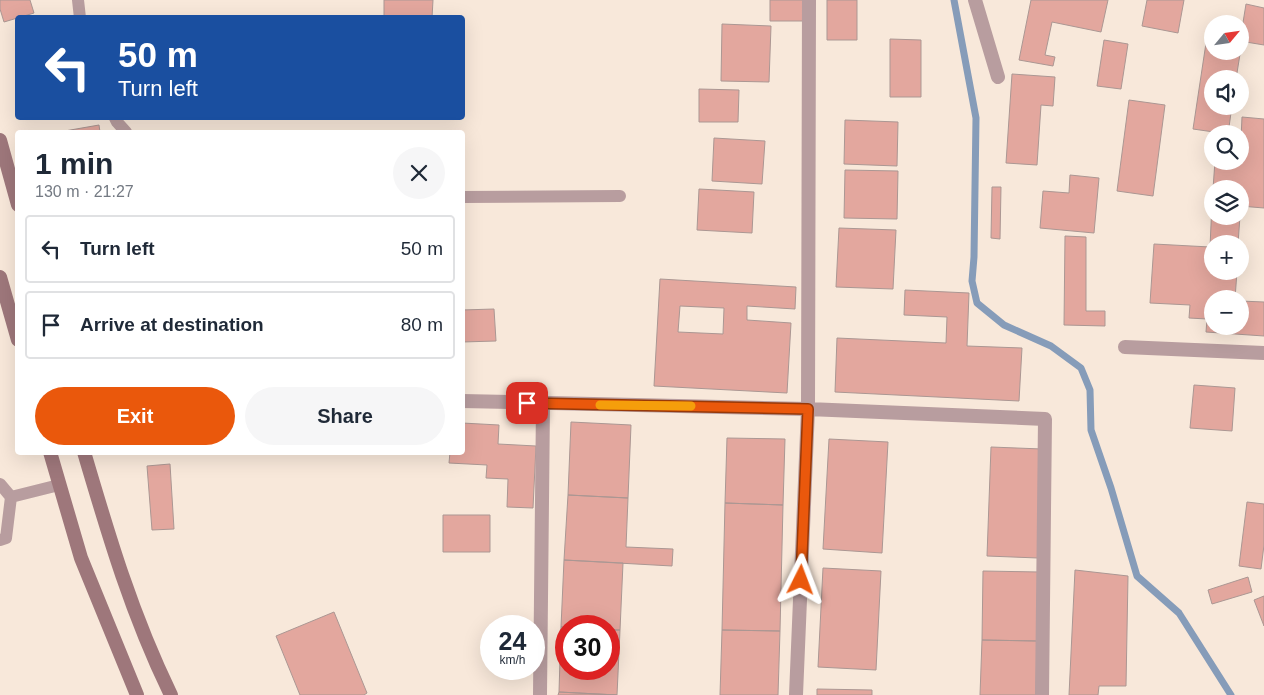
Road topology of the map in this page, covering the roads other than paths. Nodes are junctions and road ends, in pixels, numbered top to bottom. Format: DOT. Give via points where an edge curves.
graph roads {
  1 [pos="78,0"];
  2 [pos="810,0"];
  3 [pos="976,0"];
  4 [pos="80,15"];
  5 [pos="998,77"];
  6 [pos="116,120"];
  7 [pos="124,130"];
  8 [pos="0,140"];
  9 [pos="15,194"];
  10 [pos="620,196"];
  11 [pos="465,197"];
  12 [pos="0,278"];
  13 [pos="15,330"];
  14 [pos="1126,347"];
  15 [pos="1264,353"];
  16 [pos="465,401"];
  17 [pos="543,404"];
  18 [pos="808,409"];
  19 [pos="51,455"];
  20 [pos="85,455"];
  21 [pos="0,484"];
  22 [pos="59,485"];
  23 [pos="11,497"];
  24 [pos="0,540"];
  25 [pos="137,695"];
  26 [pos="171,695"];
  27 [pos="540,695"];
  28 [pos="796,695"];
  29 [pos="1042,695"];
  1 -- 4 [label="lane"];
  2 -- 18 [label="street"];
  3 -- 5 [label="street"];
  6 -- 7 [label="lane"];
  8 -- 9 [label="main road"];
  10 -- 11 [label="lane"];
  12 -- 13 [label="main road"];
  14 -- 15 [label="street"];
  16 -- 17 [label="street"];
  17 -- 18 [label="street"];
  17 -- 27 [label="street"];
  18 -- 28 [label="street"];
  18 -- 29 [label="street" via="1045,419"];
  19 -- 22 [label="main road"];
  20 -- 26 [label="main road" via="131,603"];
  21 -- 23 [label="lane"];
  22 -- 23 [label="lane"];
  22 -- 25 [label="main road" via="81,558"];
  23 -- 24 [label="lane" via="6,538"];
}
